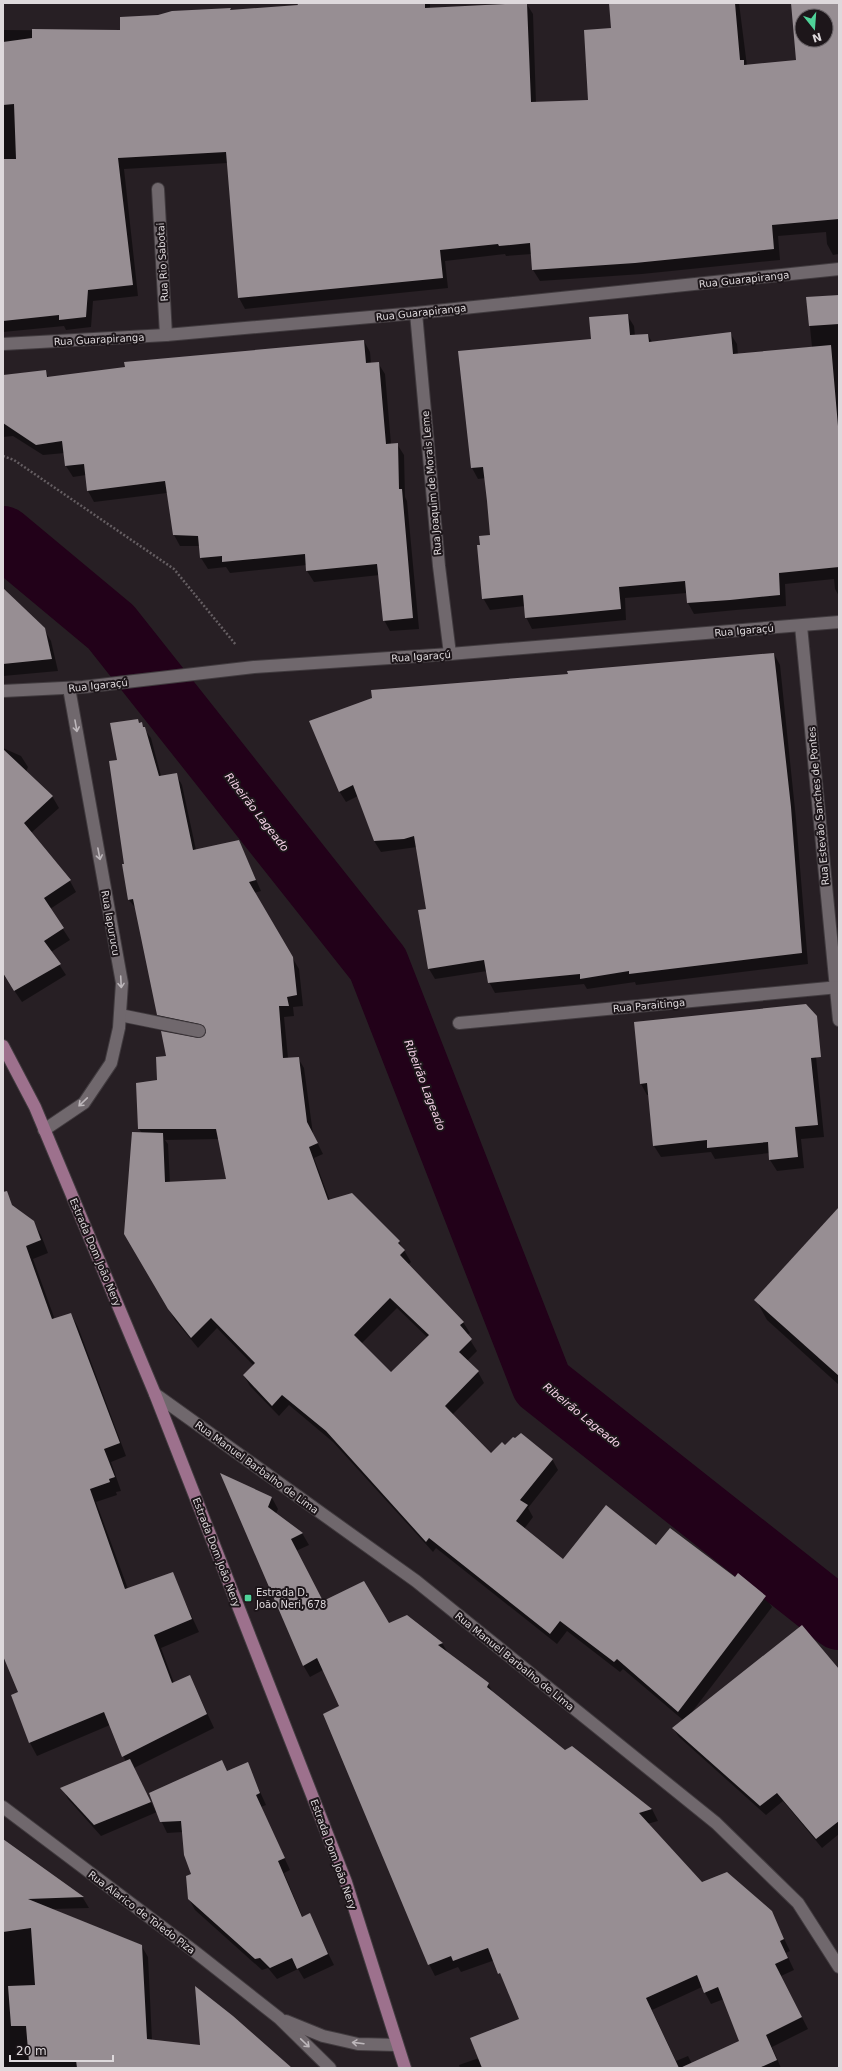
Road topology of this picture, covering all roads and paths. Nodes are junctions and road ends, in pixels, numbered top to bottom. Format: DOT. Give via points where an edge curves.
graph roads {
  1 [pos="158,189"];
  2 [pos="839,270"];
  3 [pos="416,312"];
  4 [pos="166,335"];
  5 [pos="3,344"];
  6 [pos="3,456"];
  7 [pos="839,622"];
  8 [pos="801,626"];
  9 [pos="450,654"];
  10 [pos="254,667"];
  11 [pos="69,688"];
  12 [pos="3,691"];
  13 [pos="837,987"];
  14 [pos="120,1015"];
  15 [pos="839,1020"];
  16 [pos="459,1023"];
  17 [pos="199,1031"];
  18 [pos="3,1046"];
  19 [pos="44,1130"];
  20 [pos="156,1394"];
  21 [pos="3,1807"];
  22 [pos="839,1967"];
  23 [pos="280,2018"];
  24 [pos="397,2045"];
  25 [pos="330,2068"];
  26 [pos="404,2068"];
  1 -- 4 [label="street, Rua Rio Sabotai"];
  2 -- 3 [label="street, Rua Guarapiranga"];
  3 -- 4 [label="street, Rua Guarapiranga"];
  3 -- 9 [label="street, Rua Joaquim de Morais Leme" via="439,566"];
  4 -- 5 [label="street, Rua Guarapiranga"];
  6 -- 10 [label="path" via="14,460 174,569"];
  7 -- 8 [label="street, Rua Igaraçú"];
  8 -- 9 [label="street, Rua Igaraçú"];
  8 -- 13 [label="street, Rua Estevão Sanches de Pontes"];
  9 -- 10 [label="street, Rua Igaraçú"];
  10 -- 11 [label="street, Rua Igaraçú"];
  11 -- 12 [label="street, Rua Igaraçú"];
  11 -- 14 [label="street, Rua Iapurucu, one-way" via="122,983"];
  13 -- 15 [label="street, Rua Estevão Sanches de Pontes"];
  13 -- 16 [label="street, Rua Paraitinga"];
  14 -- 17 [label="street"];
  14 -- 19 [label="street, Rua Iapurucu, one-way" via="111,1063 84,1103"];
  18 -- 19 [label="main road, Estrada Dom João Nery"];
  19 -- 20 [label="main road, Estrada Dom João Nery"];
  20 -- 22 [label="street, Rua Manuel Barbalho de Lima" via="416,1581 716,1823 798,1902"];
  20 -- 24 [label="main road, Estrada Dom João Nery" via="346,1882"];
  21 -- 23 [label="street, Rua Alarico de Toledo Piza"];
  24 -- 23 [label="street, Rua Alarico de Toledo Piza, one-way" via="358,2044 323,2036"];
  23 -- 25 [label="street, Rua Alarico de Toledo Piza, one-way"];
  24 -- 26 [label="main road, Estrada Dom João Nery"];
}
